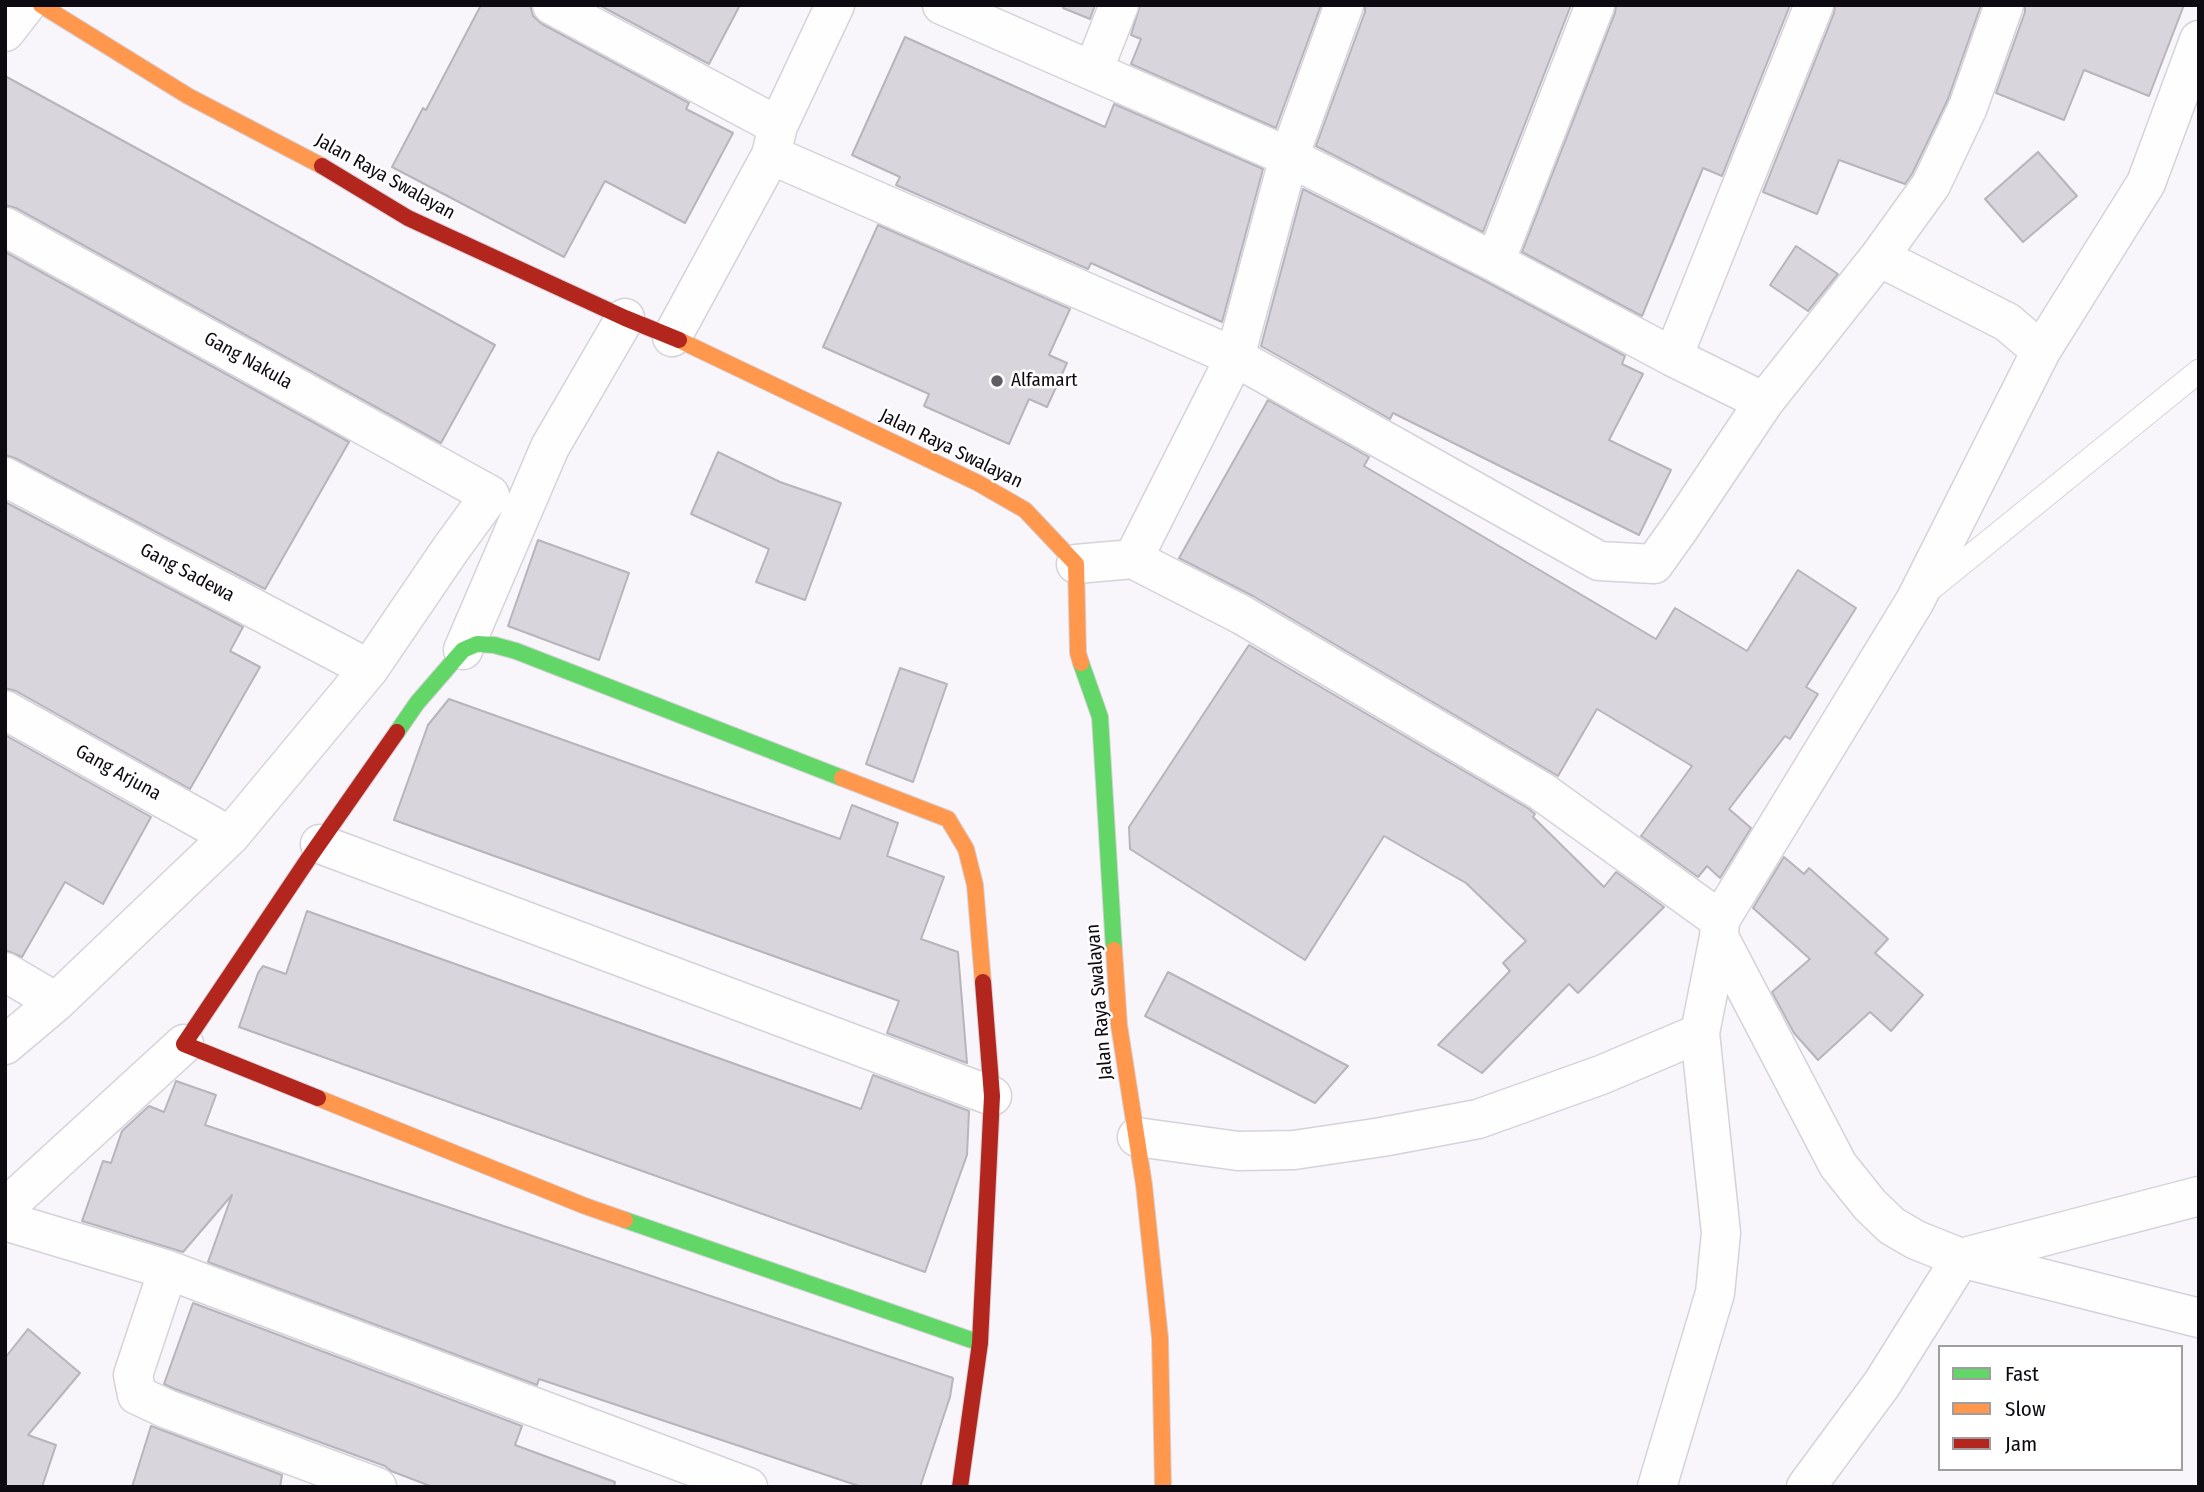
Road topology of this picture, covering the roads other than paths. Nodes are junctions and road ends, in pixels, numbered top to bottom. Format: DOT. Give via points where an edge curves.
graph roads {
  1 [pos="26,5"];
  2 [pos="41,5"];
  3 [pos="552,5"];
  4 [pos="835,5"];
  5 [pos="942,5"];
  6 [pos="1119,5"];
  7 [pos="1344,5"];
  8 [pos="1595,5"];
  9 [pos="1814,5"];
  10 [pos="2004,5"];
  11 [pos="5,32"];
  12 [pos="2199,40"];
  13 [pos="1093,71"];
  14 [pos="774,140"];
  15 [pos="1289,157"];
  16 [pos="5,227"];
  17 [pos="1879,257"];
  18 [pos="1495,262"];
  19 [pos="625,318"];
  20 [pos="672,337"];
  21 [pos="2041,351"];
  22 [pos="1235,357"];
  23 [pos="1673,357"];
  24 [pos="2199,371"];
  25 [pos="1764,402"];
  26 [pos="5,477"];
  27 [pos="1133,559"];
  28 [pos="1076,565"];
  29 [pos="1915,601"];
  30 [pos="463,650"];
  31 [pos="369,669"];
  32 [pos="5,710"];
  33 [pos="230,836"];
  34 [pos="320,844"];
  35 [pos="1720,928"];
  36 [pos="5,972"];
  37 [pos="57,1002"];
  38 [pos="1700,1033"];
  39 [pos="184,1044"];
  40 [pos="5,1045"];
  41 [pos="992,1096"];
  42 [pos="1137,1137"];
  43 [pos="2199,1196"];
  44 [pos="1961,1258"];
  45 [pos="168,1270"];
  46 [pos="2199,1318"];
  47 [pos="980,1343"];
  48 [pos="377,1487"];
  49 [pos="748,1487"];
  50 [pos="960,1487"];
  51 [pos="1163,1487"];
  52 [pos="1657,1487"];
  53 [pos="1806,1487"];
  1 -- 11 [label="street"];
  2 -- 19 [label="street, Jalan Raya Swalayan" via="188,96 307,157 408,218"];
  3 -- 14 [label="street"];
  4 -- 14 [label="street"];
  5 -- 13 [label="street"];
  6 -- 13 [label="street"];
  7 -- 15 [label="street"];
  8 -- 18 [label="street"];
  9 -- 23 [label="street"];
  10 -- 17 [label="street" via="1968,107 1931,185"];
  12 -- 21 [label="street" via="2146,183"];
  13 -- 15 [label="street"];
  14 -- 20 [label="street"];
  14 -- 22 [label="street"];
  15 -- 18 [label="street"];
  15 -- 22 [label="street"];
  16 -- 31 [label="street, Gang Nakula" via="490,495"];
  17 -- 21 [label="street" via="2007,322"];
  17 -- 25 [label="street"];
  18 -- 23 [label="street"];
  19 -- 20 [label="street, Jalan Raya Swalayan"];
  19 -- 30 [label="street" via="550,447"];
  20 -- 28 [label="street, Jalan Raya Swalayan" via="978,483 1025,510"];
  21 -- 29 [label="street"];
  22 -- 25 [label="street" via="1599,561 1654,564"];
  22 -- 27 [label="street"];
  23 -- 25 [label="street"];
  24 -- 29 [label="lane"];
  26 -- 31 [label="street, Gang Sadewa"];
  27 -- 28 [label="street"];
  27 -- 35 [label="street" via="1242,615 1541,791"];
  28 -- 42 [label="street, Jalan Raya Swalayan" via="1078,653 1100,717 1119,1025"];
  29 -- 35 [label="street"];
  30 -- 34 [label="street" via="417,702"];
  30 -- 41 [label="street" via="477,644 516,651 948,819 966,849 975,885"];
  31 -- 33 [label="street"];
  32 -- 33 [label="street, Gang Arjuna"];
  33 -- 37 [label="street"];
  34 -- 39 [label="street"];
  34 -- 41 [label="street"];
  35 -- 38 [label="street"];
  35 -- 44 [label="street" via="1838,1165 1892,1226"];
  36 -- 37 [label="street"];
  37 -- 40 [label="street"];
  38 -- 42 [label="street" via="1478,1119 1409,1132 1294,1150 1238,1150"];
  38 -- 52 [label="street" via="1719,1200 1719,1265 1715,1293"];
  39 -- 45 [label="street" via="6,1207 6,1218 15,1224"];
  39 -- 47 [label="street" via="584,1206"];
  41 -- 47 [label="street"];
  42 -- 51 [label="street, Jalan Raya Swalayan" via="1160,1338"];
  43 -- 44 [label="street"];
  44 -- 46 [label="street"];
  44 -- 53 [label="street" via="1882,1384"];
  45 -- 48 [label="street" via="133,1375 137,1395"];
  45 -- 49 [label="street"];
  47 -- 50 [label="street"];
}
